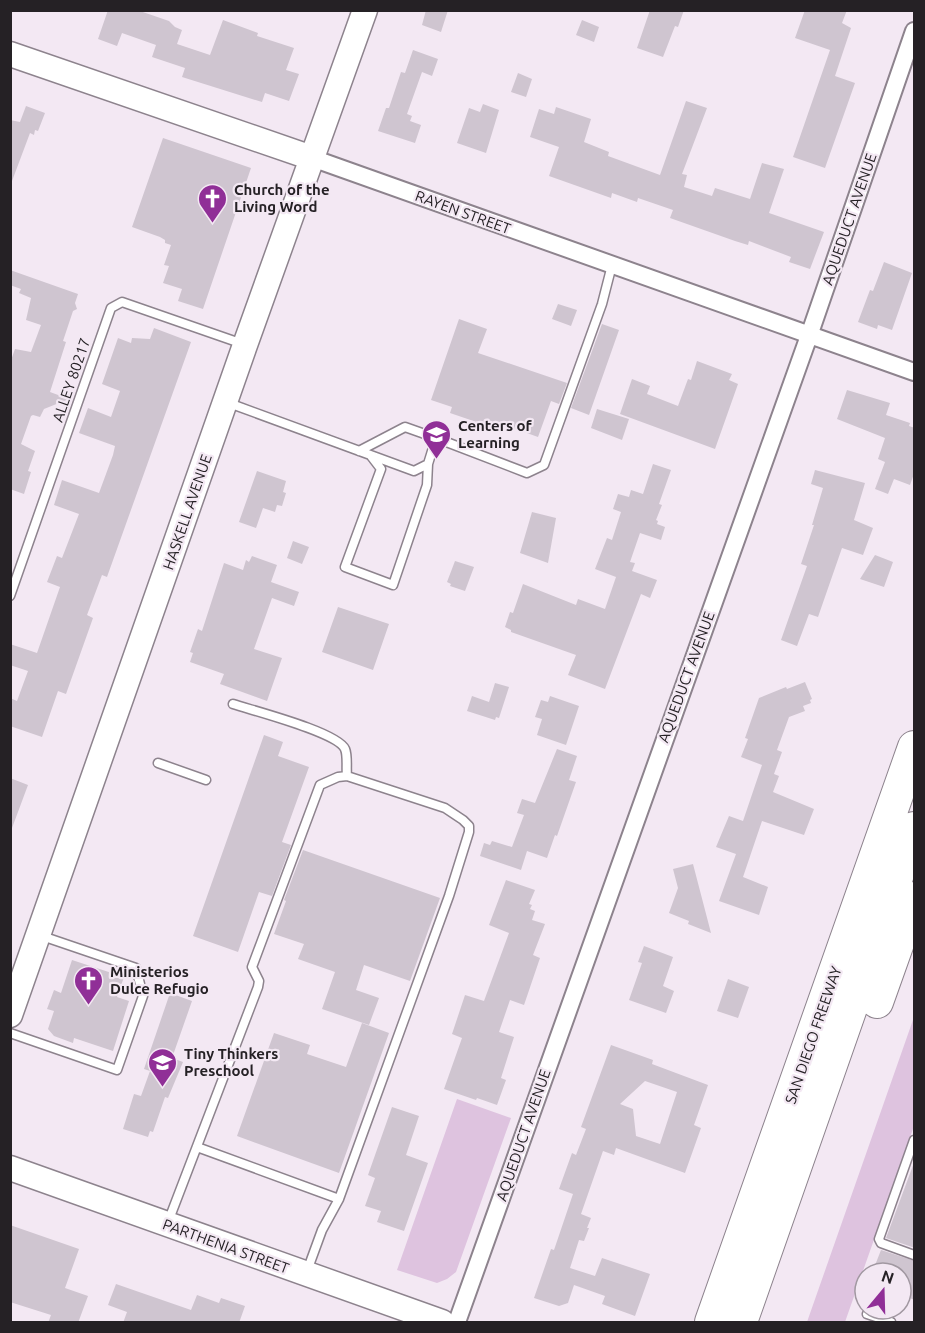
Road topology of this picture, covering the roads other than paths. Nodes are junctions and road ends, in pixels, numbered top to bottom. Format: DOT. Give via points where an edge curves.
graph roads {
  1 [pos="365,10"];
  2 [pos="915,31"];
  3 [pos="10,54"];
  4 [pos="312,158"];
  5 [pos="612,265"];
  6 [pos="810,333"];
  7 [pos="245,345"];
  8 [pos="915,372"];
  9 [pos="225,402"];
  10 [pos="436,438"];
  11 [pos="359,451"];
  12 [pos="371,455"];
  13 [pos="428,464"];
  14 [pos="10,596"];
  15 [pos="233,704"];
  16 [pos="915,747"];
  17 [pos="158,763"];
  18 [pos="347,776"];
  19 [pos="206,780"];
  20 [pos="915,801"];
  21 [pos="915,828"];
  22 [pos="915,898"];
  23 [pos="38,935"];
  24 [pos="10,1015"];
  25 [pos="10,1033"];
  26 [pos="915,1140"];
  27 [pos="197,1147"];
  28 [pos="10,1168"];
  29 [pos="339,1199"];
  30 [pos="167,1225"];
  31 [pos="915,1255"];
  32 [pos="306,1275"];
  33 [pos="442,1323"];
  34 [pos="457,1323"];
  35 [pos="711,1323"];
  36 [pos="731,1323"];
  37 [pos="741,1323"];
  38 [pos="764,1323"];
  1 -- 4 [label="main road, HASKELL AVENUE"];
  2 -- 6 [label="street, AQUEDUCT AVENUE"];
  3 -- 4 [label="main road, RAYEN STREET"];
  4 -- 5 [label="street, RAYEN STREET"];
  4 -- 7 [label="main road, HASKELL AVENUE"];
  5 -- 6 [label="street, RAYEN STREET"];
  5 -- 10 [label="lane" via="602,304 544,465 527,473"];
  6 -- 8 [label="street, RAYEN STREET"];
  6 -- 34 [label="street, AQUEDUCT AVENUE"];
  7 -- 9 [label="main road, HASKELL AVENUE"];
  7 -- 14 [label="lane, ALLEY 80217" via="122,302 111,308"];
  9 -- 11 [label="lane"];
  9 -- 23 [label="main road, HASKELL AVENUE"];
  10 -- 11 [label="lane" via="405,427"];
  10 -- 13 [label="lane"];
  11 -- 12 [label="lane"];
  12 -- 13 [label="lane" via="414,471"];
  12 -- 13 [label="lane" via="381,469 345,567 393,585 428,485"];
  15 -- 18 [label="lane" via="339,741 345,750"];
  16 -- 35 [label="highway, SAN DIEGO FREEWAY"];
  17 -- 19 [label="lane"];
  18 -- 27 [label="lane" via="320,785 252,967 258,987"];
  18 -- 29 [label="lane" via="445,808 469,826 470,832"];
  20 -- 36 [label="highway"];
  21 -- 37 [label="highway"];
  22 -- 38 [label="highway"];
  23 -- 24 [label="main road, HASKELL AVENUE"];
  23 -- 25 [label="lane" via="136,968 143,996 117,1070"];
  26 -- 31 [label="lane" via="879,1239"];
  27 -- 29 [label="lane"];
  27 -- 30 [label="lane"];
  28 -- 30 [label="main road, PARTHENIA STREET"];
  29 -- 32 [label="lane" via="322,1230"];
  30 -- 32 [label="main road, PARTHENIA STREET"];
  32 -- 33 [label="main road, PARTHENIA STREET"];
}
